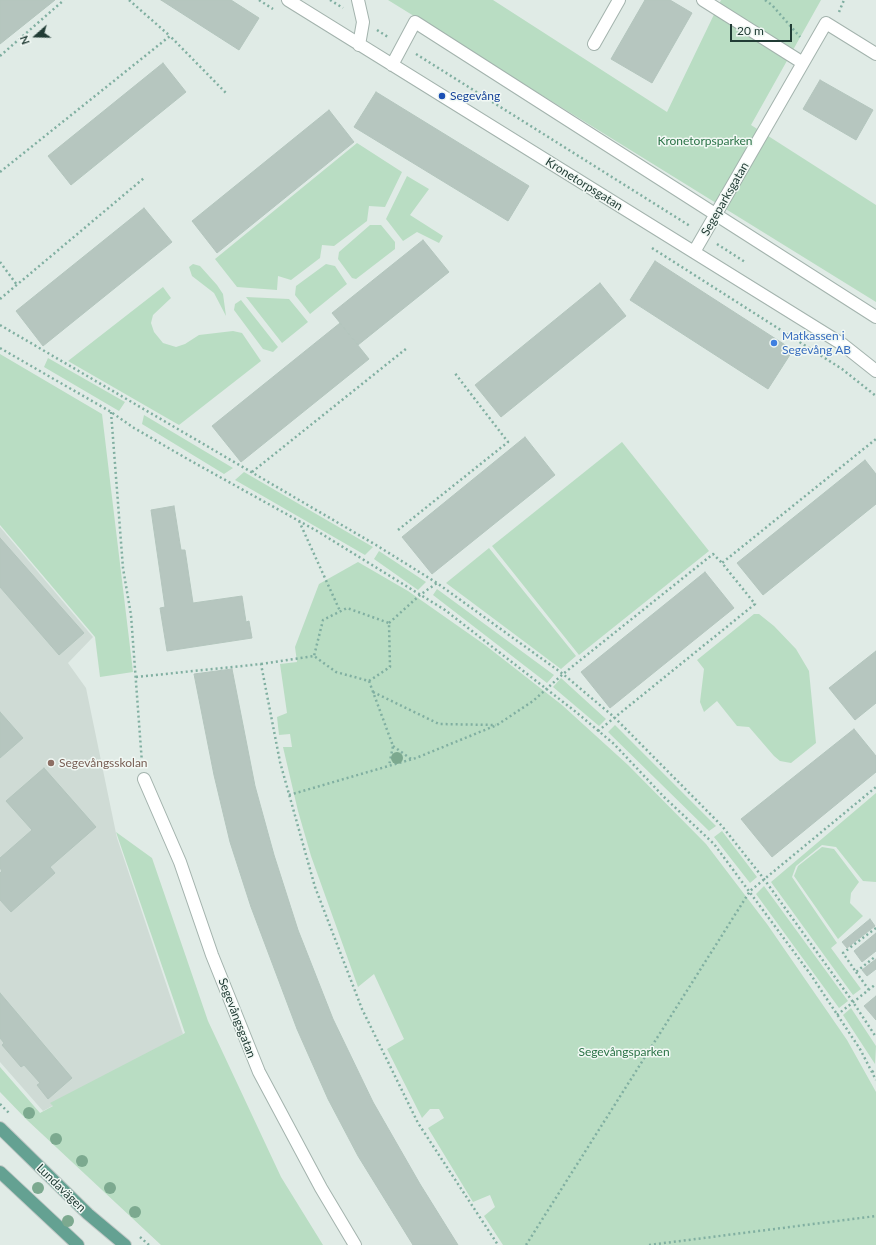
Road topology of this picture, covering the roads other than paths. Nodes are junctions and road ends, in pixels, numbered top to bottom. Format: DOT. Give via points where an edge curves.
graph roads {
  1 [pos="288,0"];
  2 [pos="358,0"];
  3 [pos="619,0"];
  4 [pos="703,0"];
  5 [pos="594,44"];
  6 [pos="359,45"];
  7 [pos="876,54"];
  8 [pos="803,63"];
  9 [pos="392,65"];
  10 [pos="716,214"];
  11 [pos="694,252"];
  12 [pos="876,317"];
  13 [pos="876,371"];
  14 [pos="144,779"];
  15 [pos="0,1128"];
  16 [pos="0,1172"];
  17 [pos="78,1245"];
  18 [pos="125,1245"];
  19 [pos="355,1245"];
  1 -- 6 [label="street, Kronetorpsgatan"];
  2 -- 6 [label="street" via="363,22"];
  3 -- 5 [label="street"];
  4 -- 8 [label="street"];
  6 -- 9 [label="street, Kronetorpsgatan"];
  7 -- 8 [label="street, Segeparksgatan" via="826,23"];
  8 -- 10 [label="street, Segeparksgatan"];
  9 -- 10 [label="street" via="415,22"];
  9 -- 11 [label="street, Kronetorpsgatan"];
  10 -- 11 [label="street, Segeparksgatan"];
  10 -- 12 [label="street"];
  11 -- 13 [label="street, Kronetorpsgatan" via="842,344"];
  14 -- 19 [label="street, Segevångsgatan" via="180,862 212,955 258,1072"];
  15 -- 18 [label="main road, Lundavägen" via="88,1214"];
  16 -- 17 [label="main road"];
}
